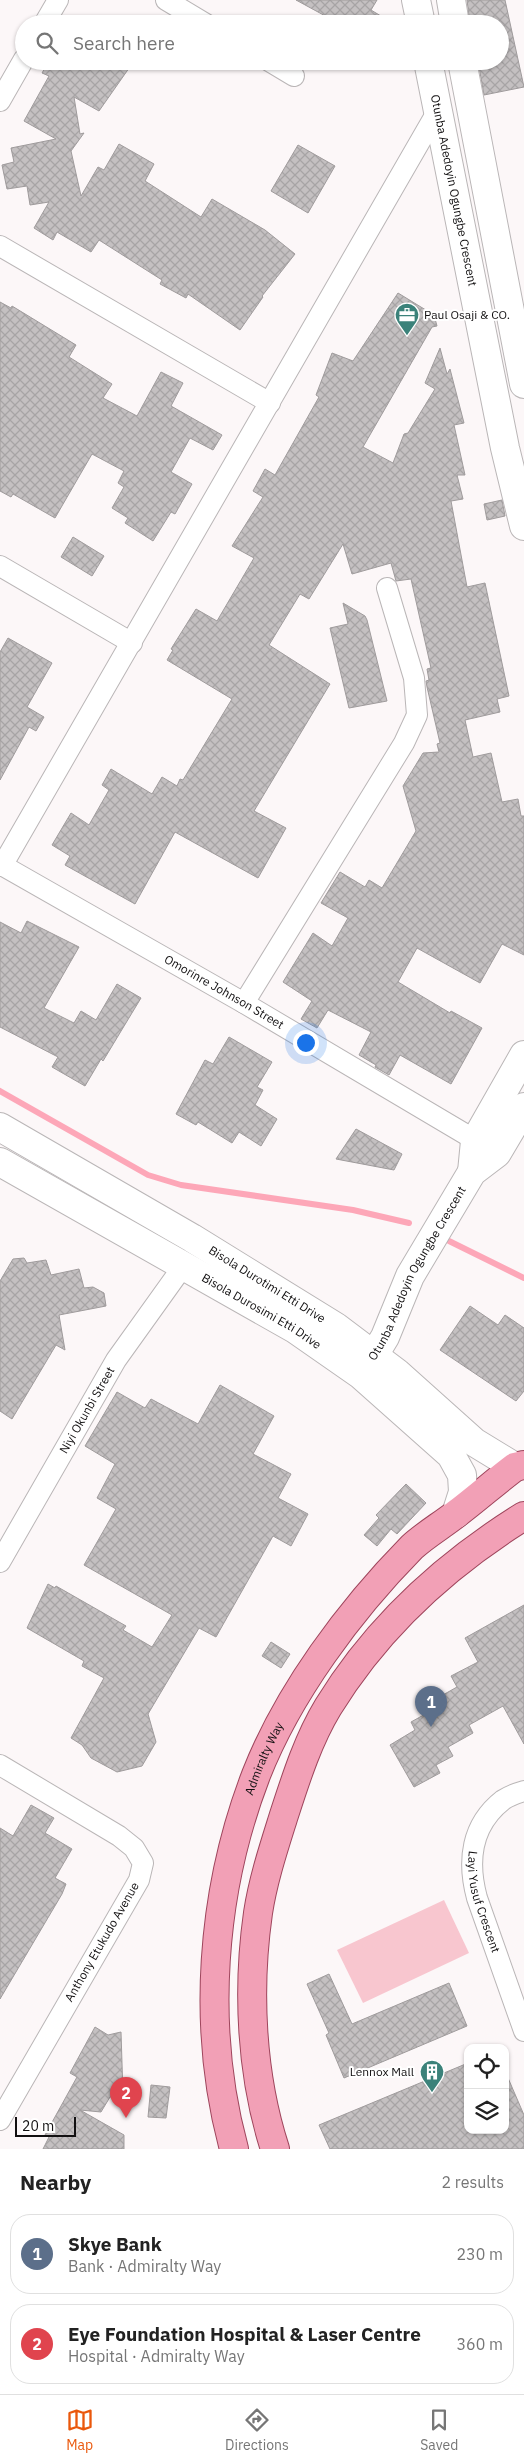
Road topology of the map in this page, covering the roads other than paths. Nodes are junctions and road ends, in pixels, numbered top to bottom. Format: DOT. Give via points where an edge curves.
graph roads {
  1 [pos="58,0"];
  2 [pos="166,0"];
  3 [pos="416,0"];
  4 [pos="451,0"];
  5 [pos="49,15"];
  6 [pos="191,15"];
  7 [pos="419,15"];
  8 [pos="454,15"];
  9 [pos="18,70"];
  10 [pos="284,70"];
  11 [pos="430,70"];
  12 [pos="464,70"];
  13 [pos="294,76"];
  14 [pos="0,101"];
  15 [pos="437,112"];
  16 [pos="0,246"];
  17 [pos="524,384"];
  18 [pos="270,402"];
  19 [pos="524,526"];
  20 [pos="0,566"];
  21 [pos="387,588"];
  22 [pos="132,644"];
  23 [pos="1,865"];
  24 [pos="244,1003"];
  25 [pos="524,1054"];
  26 [pos="524,1107"];
  27 [pos="0,1127"];
  28 [pos="486,1147"];
  29 [pos="0,1162"];
  30 [pos="184,1265"];
  31 [pos="368,1366"];
  32 [pos="520,1466"];
  33 [pos="456,1514"];
  34 [pos="524,1516"];
  35 [pos="0,1562"];
  36 [pos="0,1765"];
  37 [pos="524,1791"];
  38 [pos="524,2031"];
  39 [pos="0,2120"];
  40 [pos="234,2149"];
  41 [pos="275,2149"];
  1 -- 5 [label="street"];
  2 -- 6 [label="street"];
  3 -- 7 [label="street"];
  4 -- 8 [label="street"];
  9 -- 14 [label="street"];
  10 -- 13 [label="street"];
  11 -- 15 [label="street, Otunba Adedoyin Ogungbe Crescent"];
  12 -- 17 [label="street"];
  15 -- 18 [label="street"];
  15 -- 19 [label="street, Otunba Adedoyin Ogungbe Crescent"];
  16 -- 18 [label="street"];
  18 -- 22 [label="street"];
  20 -- 22 [label="street"];
  21 -- 24 [label="street" via="414,678 417,715 404,743"];
  22 -- 23 [label="street"];
  23 -- 24 [label="street, Omorinre Johnson Street"];
  24 -- 28 [label="street, Omorinre Johnson Street"];
  25 -- 28 [label="street, Otunba Adedoyin Ogungbe Crescent"];
  26 -- 28 [label="street, Otunba Adedoyin Ogungbe Crescent"];
  27 -- 31 [label="street, Bisola Durotimi Etti Drive" via="192,1238 336,1327"];
  28 -- 31 [label="street, Otunba Adedoyin Ogungbe Crescent" via="410,1276 385,1337"];
  29 -- 30 [label="street, Bisola Durosimi Etti Drive"];
  30 -- 31 [label="street, Bisola Durosimi Etti Drive" via="295,1329"];
  30 -- 35 [label="street, Niyi Okunbi Street" via="116,1360"];
  31 -- 32 [label="street, Bisola Durotimi Etti Drive" via="397,1373 474,1442"];
  31 -- 33 [label="street, Bisola Durosimi Etti Drive" via="451,1455 462,1475 463,1492"];
  32 -- 33 [label="main road, Admiralty Way"];
  33 -- 40 [label="main road, Admiralty Way" via="413,1546 337,1636 302,1686 273,1737 245,1807 228,1872 215,1976 218,2065 225,2117"];
  34 -- 41 [label="main road" via="454,1564 401,1614 357,1665 328,1707 306,1750 271,1858 258,1913 255,2040 260,2087"];
  36 -- 39 [label="street, Anthony Etukudo Avenue" via="118,1836 134,1848 143,1863 139,1880"];
  37 -- 38 [label="street, Layi Yusuf Crescent" via="504,1799 488,1816 475,1838 470,1860 477,1898"];
}
